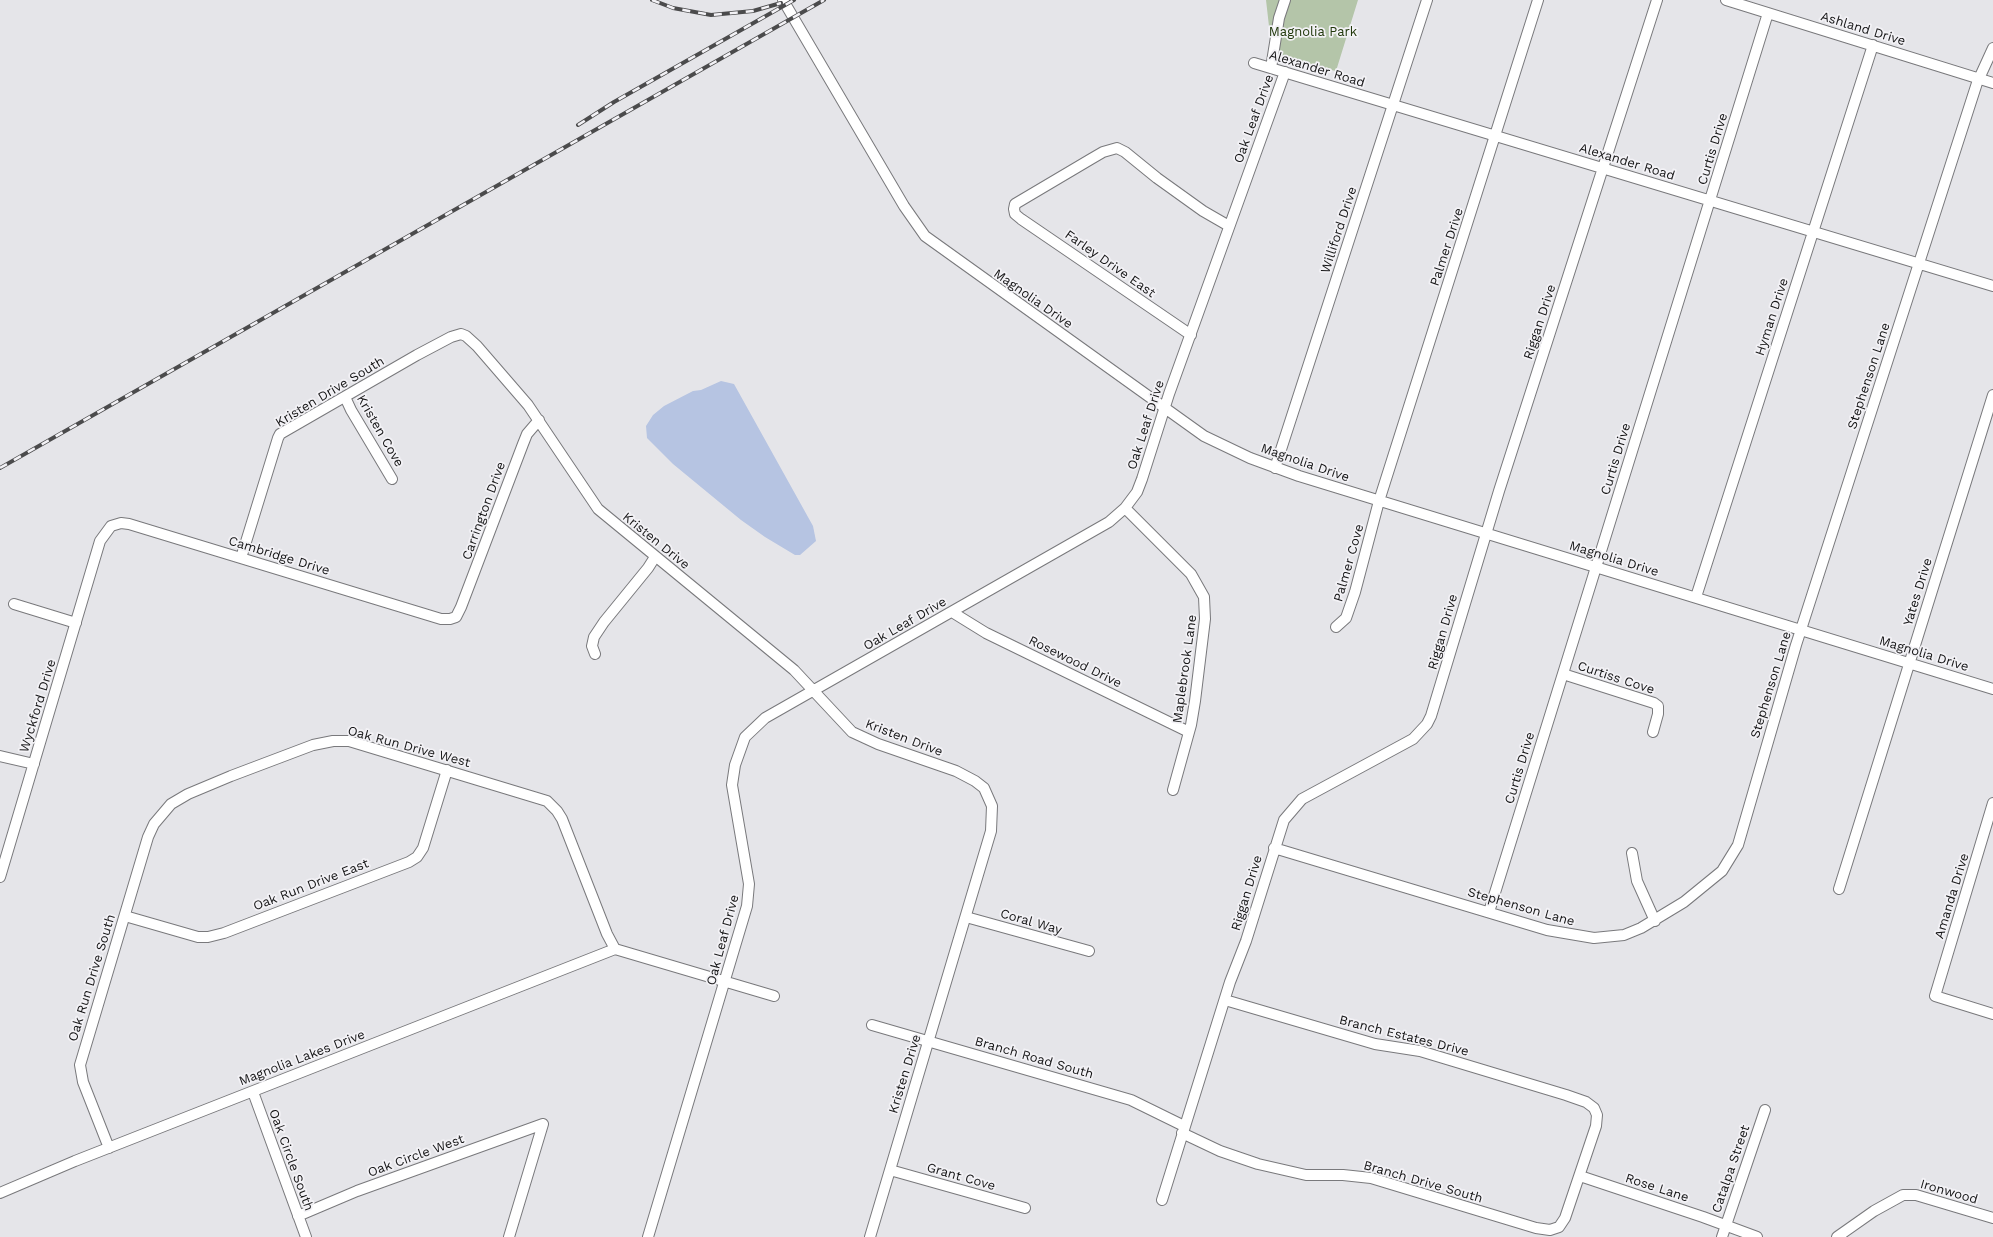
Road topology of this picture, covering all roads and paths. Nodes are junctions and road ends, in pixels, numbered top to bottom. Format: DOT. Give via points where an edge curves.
graph roads {
  1 [pos="783,0"];
  2 [pos="1285,0"];
  3 [pos="1427,0"];
  4 [pos="1538,0"];
  5 [pos="1657,0"];
  6 [pos="1726,0"];
  7 [pos="1768,13"];
  8 [pos="1873,45"];
  9 [pos="1993,48"];
  10 [pos="1254,63"];
  11 [pos="1271,68"];
  12 [pos="1285,72"];
  13 [pos="1978,79"];
  14 [pos="1993,83"];
  15 [pos="1393,105"];
  16 [pos="1495,136"];
  17 [pos="1602,168"];
  18 [pos="1710,201"];
  19 [pos="1229,226"];
  20 [pos="1813,232"];
  21 [pos="1919,264"];
  22 [pos="1993,286"];
  23 [pos="464,335"];
  24 [pos="1191,335"];
  25 [pos="1993,395"];
  26 [pos="345,397"];
  27 [pos="1165,408"];
  28 [pos="538,420"];
  29 [pos="1275,468"];
  30 [pos="392,479"];
  31 [pos="1379,501"];
  32 [pos="1125,508"];
  33 [pos="1485,533"];
  34 [pos="100,542"];
  35 [pos="654,557"];
  36 [pos="241,558"];
  37 [pos="1596,567"];
  38 [pos="1696,597"];
  39 [pos="14,604"];
  40 [pos="952,612"];
  41 [pos="457,615"];
  42 [pos="76,623"];
  43 [pos="1336,627"];
  44 [pos="1801,630"];
  45 [pos="595,654"];
  46 [pos="1910,663"];
  47 [pos="1563,674"];
  48 [pos="1993,689"];
  49 [pos="814,690"];
  50 [pos="1189,732"];
  51 [pos="1653,732"];
  52 [pos="0,756"];
  53 [pos="34,764"];
  54 [pos="447,770"];
  55 [pos="1173,790"];
  56 [pos="1993,803"];
  57 [pos="159,816"];
  58 [pos="1991,819"];
  59 [pos="1274,848"];
  60 [pos="1632,853"];
  61 [pos="0,877"];
  62 [pos="1839,889"];
  63 [pos="1489,912"];
  64 [pos="125,916"];
  65 [pos="966,917"];
  66 [pos="1655,921"];
  67 [pos="615,949"];
  68 [pos="1088,952"];
  69 [pos="726,982"];
  70 [pos="774,996"];
  71 [pos="1225,1000"];
  72 [pos="1993,1014"];
  73 [pos="872,1025"];
  74 [pos="929,1041"];
  75 [pos="252,1092"];
  76 [pos="1765,1110"];
  77 [pos="1183,1130"];
  78 [pos="109,1148"];
  79 [pos="890,1170"];
  80 [pos="1580,1176"];
  81 [pos="0,1193"];
  82 [pos="1162,1200"];
  83 [pos="1025,1208"];
  84 [pos="298,1216"];
  85 [pos="1993,1218"];
  86 [pos="1726,1225"];
  87 [pos="306,1237"];
  88 [pos="509,1237"];
  89 [pos="648,1237"];
  90 [pos="870,1237"];
  91 [pos="1722,1237"];
  92 [pos="1757,1237"];
  93 [pos="1837,1237"];
  1 -- 27 [label="street, Magnolia Drive" via="904,206 925,236"];
  2 -- 11 [label="street" via="1279,18"];
  3 -- 15 [label="street, Williford Drive"];
  4 -- 16 [label="street, Palmer Drive"];
  5 -- 17 [label="street, Riggan Drive"];
  6 -- 7 [label="street, Ashland Drive"];
  7 -- 8 [label="street, Ashland Drive"];
  7 -- 18 [label="street, Curtis Drive"];
  8 -- 13 [label="street, Ashland Drive"];
  8 -- 20 [label="street, Hyman Drive"];
  9 -- 13 [label="street, Stephenson Lane"];
  10 -- 11 [label="street, Alexander Road"];
  11 -- 12 [label="street, Alexander Road"];
  12 -- 15 [label="street, Alexander Road"];
  12 -- 19 [label="street, Oak Leaf Drive"];
  13 -- 14 [label="street, Ashland Drive"];
  13 -- 21 [label="street, Stephenson Lane"];
  15 -- 16 [label="street, Alexander Road"];
  15 -- 29 [label="street, Williford Drive"];
  16 -- 17 [label="street, Alexander Road"];
  16 -- 31 [label="street, Palmer Drive"];
  17 -- 18 [label="street, Alexander Road"];
  17 -- 33 [label="street, Riggan Drive"];
  18 -- 20 [label="street, Alexander Road"];
  18 -- 37 [label="street, Curtis Drive"];
  19 -- 24 [label="street, Oak Leaf Drive"];
  19 -- 24 [label="street, Farley Drive East" via="1203,211 1125,152 1113,148 1015,204 1016,214"];
  20 -- 21 [label="street, Alexander Road"];
  20 -- 38 [label="street, Hyman Drive"];
  21 -- 22 [label="street, Alexander Road"];
  21 -- 44 [label="street, Stephenson Lane"];
  23 -- 26 [label="street, Kristen Drive South" via="457,334 451,337"];
  23 -- 28 [label="street, Kristen Drive" via="504,377"];
  24 -- 27 [label="street, Oak Leaf Drive"];
  25 -- 46 [label="street, Yates Drive"];
  26 -- 30 [label="street, Kristen Cove"];
  26 -- 36 [label="street, Kristen Drive South" via="291,427 278,438"];
  27 -- 29 [label="street, Magnolia Drive" via="1217,443"];
  27 -- 32 [label="street, Oak Leaf Drive" via="1137,492"];
  28 -- 35 [label="street, Kristen Drive" via="598,509"];
  28 -- 41 [label="street, Carrington Drive" via="522,444"];
  29 -- 31 [label="street, Magnolia Drive"];
  31 -- 33 [label="street, Magnolia Drive"];
  31 -- 43 [label="street, Palmer Cove" via="1346,618"];
  32 -- 40 [label="street, Oak Leaf Drive" via="1109,522"];
  32 -- 50 [label="street, Maplebrook Lane" via="1191,574 1204,597 1206,608 1202,647"];
  33 -- 37 [label="street, Magnolia Drive"];
  33 -- 59 [label="street, Riggan Drive" via="1437,700 1427,724 1408,743 1297,803 1284,820"];
  34 -- 36 [label="street, Cambridge Drive" via="111,526 121,523"];
  34 -- 42 [label="street, Wyckford Drive"];
  35 -- 45 [label="street" via="594,637 592,646"];
  35 -- 49 [label="street, Kristen Drive" via="794,670"];
  36 -- 41 [label="street, Cambridge Drive" via="441,619 450,620"];
  37 -- 38 [label="street, Magnolia Drive"];
  37 -- 47 [label="street, Curtis Drive"];
  38 -- 44 [label="street, Magnolia Drive"];
  39 -- 42 [label="street"];
  40 -- 49 [label="street, Oak Leaf Drive"];
  40 -- 50 [label="street, Rosewood Drive" via="986,633"];
  42 -- 53 [label="street, Wyckford Drive"];
  44 -- 46 [label="street, Magnolia Drive"];
  44 -- 66 [label="street, Stephenson Lane" via="1735,851 1709,883"];
  46 -- 48 [label="street, Magnolia Drive"];
  46 -- 62 [label="street, Yates Drive"];
  47 -- 51 [label="street, Curtiss Cove" via="1654,703 1658,706"];
  47 -- 63 [label="street, Curtis Drive"];
  49 -- 65 [label="street, Kristen Drive" via="835,716 858,736 956,771 984,788 992,806 992,822"];
  49 -- 69 [label="street, Oak Leaf Drive" via="755,726 745,737 735,765 732,795 750,891"];
  50 -- 55 [label="street, Maplebrook Lane"];
  52 -- 53 [label="street"];
  53 -- 61 [label="street, Wyckford Drive"];
  54 -- 57 [label="street, Oak Run Drive West" via="349,741 333,741 313,745 188,794 171,804"];
  54 -- 64 [label="street, Oak Run Drive East" via="423,848 417,857 409,862 208,937 198,937"];
  54 -- 67 [label="street, Oak Run Drive West" via="546,801 557,811"];
  56 -- 58 [label="street, Amanda Drive"];
  57 -- 64 [label="street, Oak Run Drive South" via="148,838"];
  58 -- 72 [label="street, Amanda Drive" via="1935,996"];
  59 -- 63 [label="street, Stephenson Lane"];
  59 -- 71 [label="street, Riggan Drive"];
  60 -- 66 [label="street" via="1636,881"];
  63 -- 66 [label="street, Stephenson Lane" via="1547,930 1594,938 1624,935"];
  64 -- 78 [label="street, Oak Run Drive South" via="80,1064 83,1082"];
  65 -- 68 [label="street, Coral Way"];
  65 -- 74 [label="street, Kristen Drive"];
  67 -- 69 [label="street"];
  67 -- 75 [label="street, Magnolia Lakes Drive"];
  69 -- 70 [label="street"];
  69 -- 89 [label="street, Oak Leaf Drive"];
  71 -- 77 [label="street, Riggan Drive"];
  71 -- 80 [label="street, Branch Estates Drive" via="1376,1044 1435,1056 1591,1105 1598,1120"];
  73 -- 74 [label="street, Branch Road South"];
  74 -- 77 [label="street, Branch Road South" via="1131,1100"];
  74 -- 79 [label="street, Kristen Drive"];
  75 -- 78 [label="street, Magnolia Lakes Drive"];
  75 -- 84 [label="street, Oak Circle South"];
  76 -- 86 [label="street, Catalpa Street"];
  77 -- 80 [label="street, Branch Drive South" via="1220,1152 1258,1164 1306,1175 1372,1178 1550,1230 1562,1224"];
  77 -- 82 [label="street, Riggan Drive"];
  78 -- 81 [label="street, Magnolia Lakes Drive"];
  79 -- 83 [label="street, Grant Cove"];
  79 -- 90 [label="street, Kristen Drive"];
  80 -- 86 [label="street, Rose Lane"];
  84 -- 87 [label="street, Oak Circle South"];
  84 -- 88 [label="street, Oak Circle West" via="356,1191 544,1124"];
  85 -- 93 [label="street, Ironwood" via="1916,1195 1902,1195"];
  86 -- 91 [label="street, Catalpa Street"];
  86 -- 92 [label="street, Rose Lane"];
}
